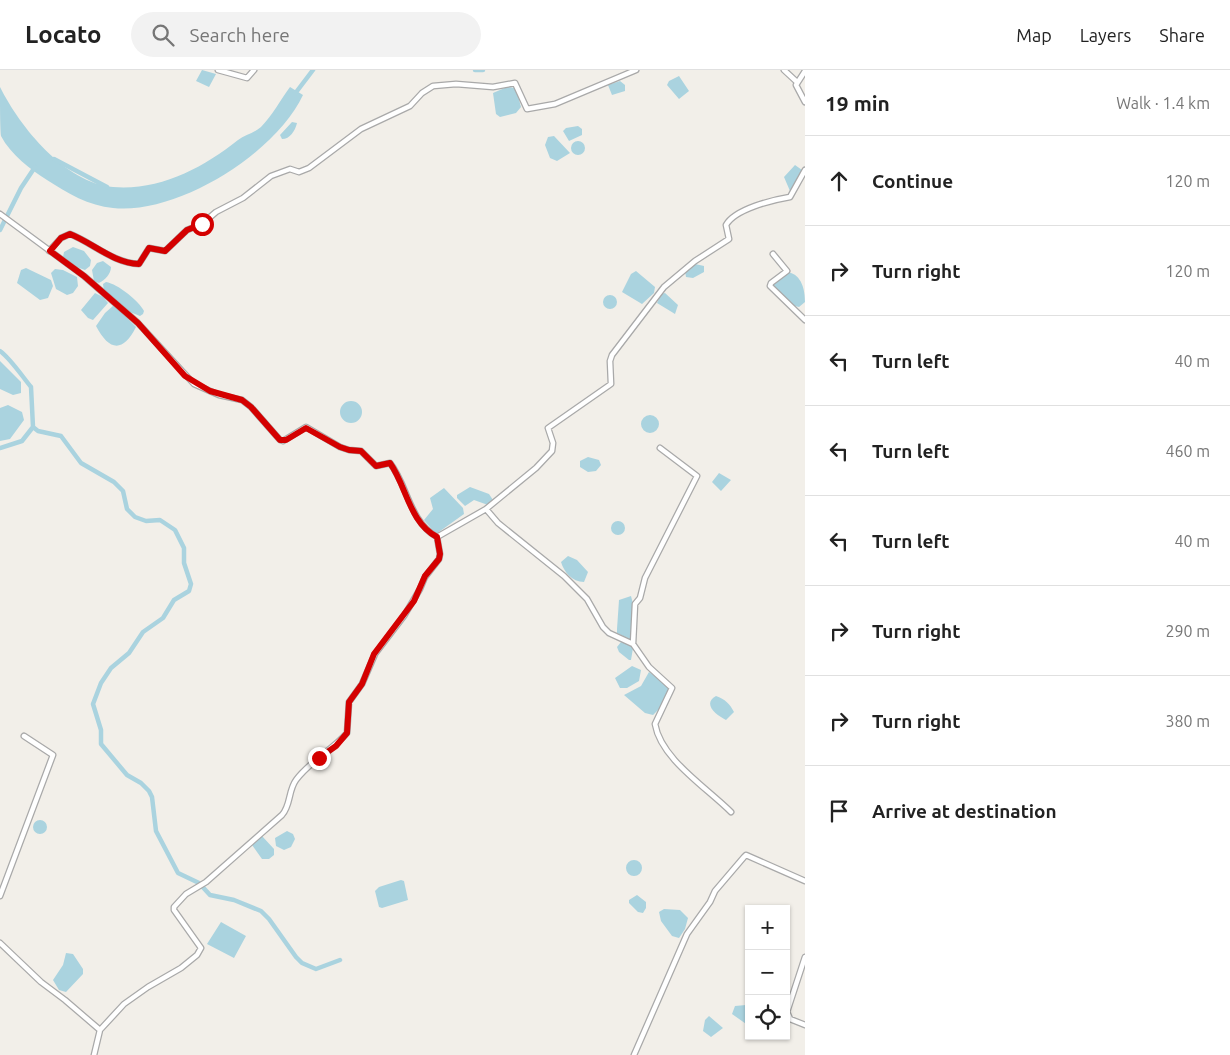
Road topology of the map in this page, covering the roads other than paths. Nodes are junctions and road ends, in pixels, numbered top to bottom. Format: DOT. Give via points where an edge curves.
graph roads {
  1 [pos="218,70"];
  2 [pos="254,70"];
  3 [pos="636,70"];
  4 [pos="784,70"];
  5 [pos="805,71"];
  6 [pos="797,82"];
  7 [pos="805,102"];
  8 [pos="805,170"];
  9 [pos="0,214"];
  10 [pos="50,251"];
  11 [pos="773,254"];
  12 [pos="805,320"];
  13 [pos="660,448"];
  14 [pos="486,509"];
  15 [pos="437,537"];
  16 [pos="633,644"];
  17 [pos="24,736"];
  18 [pos="731,812"];
  19 [pos="805,882"];
  20 [pos="0,896"];
  21 [pos="0,943"];
  22 [pos="805,957"];
  23 [pos="805,1025"];
  24 [pos="100,1030"];
  25 [pos="94,1055"];
  26 [pos="634,1055"];
  1 -- 2 [label="street" via="247,78"];
  3 -- 10 [label="street" via="555,104 527,109 515,83 493,87 433,86 410,106 360,129 309,168 300,172 290,169 271,176 243,198 187,230 165,251 149,248 139,264 114,258 70,234 61,238"];
  4 -- 6 [label="street"];
  5 -- 6 [label="street"];
  6 -- 7 [label="street" via="796,87"];
  8 -- 14 [label="street" via="790,197 762,202 730,219 726,225 729,239 664,287 612,355 611,384 548,428 552,451"];
  9 -- 10 [label="street"];
  10 -- 15 [label="street" via="138,323 185,376 210,391 242,400 280,440 286,440 306,428 340,447 361,451 376,466 390,463 417,518"];
  11 -- 12 [label="street" via="787,271 770,286"];
  13 -- 16 [label="street" via="697,476 635,604"];
  14 -- 15 [label="street"];
  14 -- 16 [label="street" via="581,593 609,633"];
  15 -- 24 [label="street" via="439,559 425,576 414,601 374,654 362,684 349,702 347,733 298,778 291,787 287,809 282,815 206,882 186,894 174,908 201,948 181,968 124,1004"];
  16 -- 18 [label="street" via="649,667 672,688 655,724 662,744 672,759"];
  17 -- 20 [label="street" via="53,755"];
  19 -- 26 [label="street" via="746,855 744,857 687,934"];
  21 -- 24 [label="street" via="41,982"];
  22 -- 23 [label="street" via="787,1012 790,1020"];
  24 -- 25 [label="street"];
}
